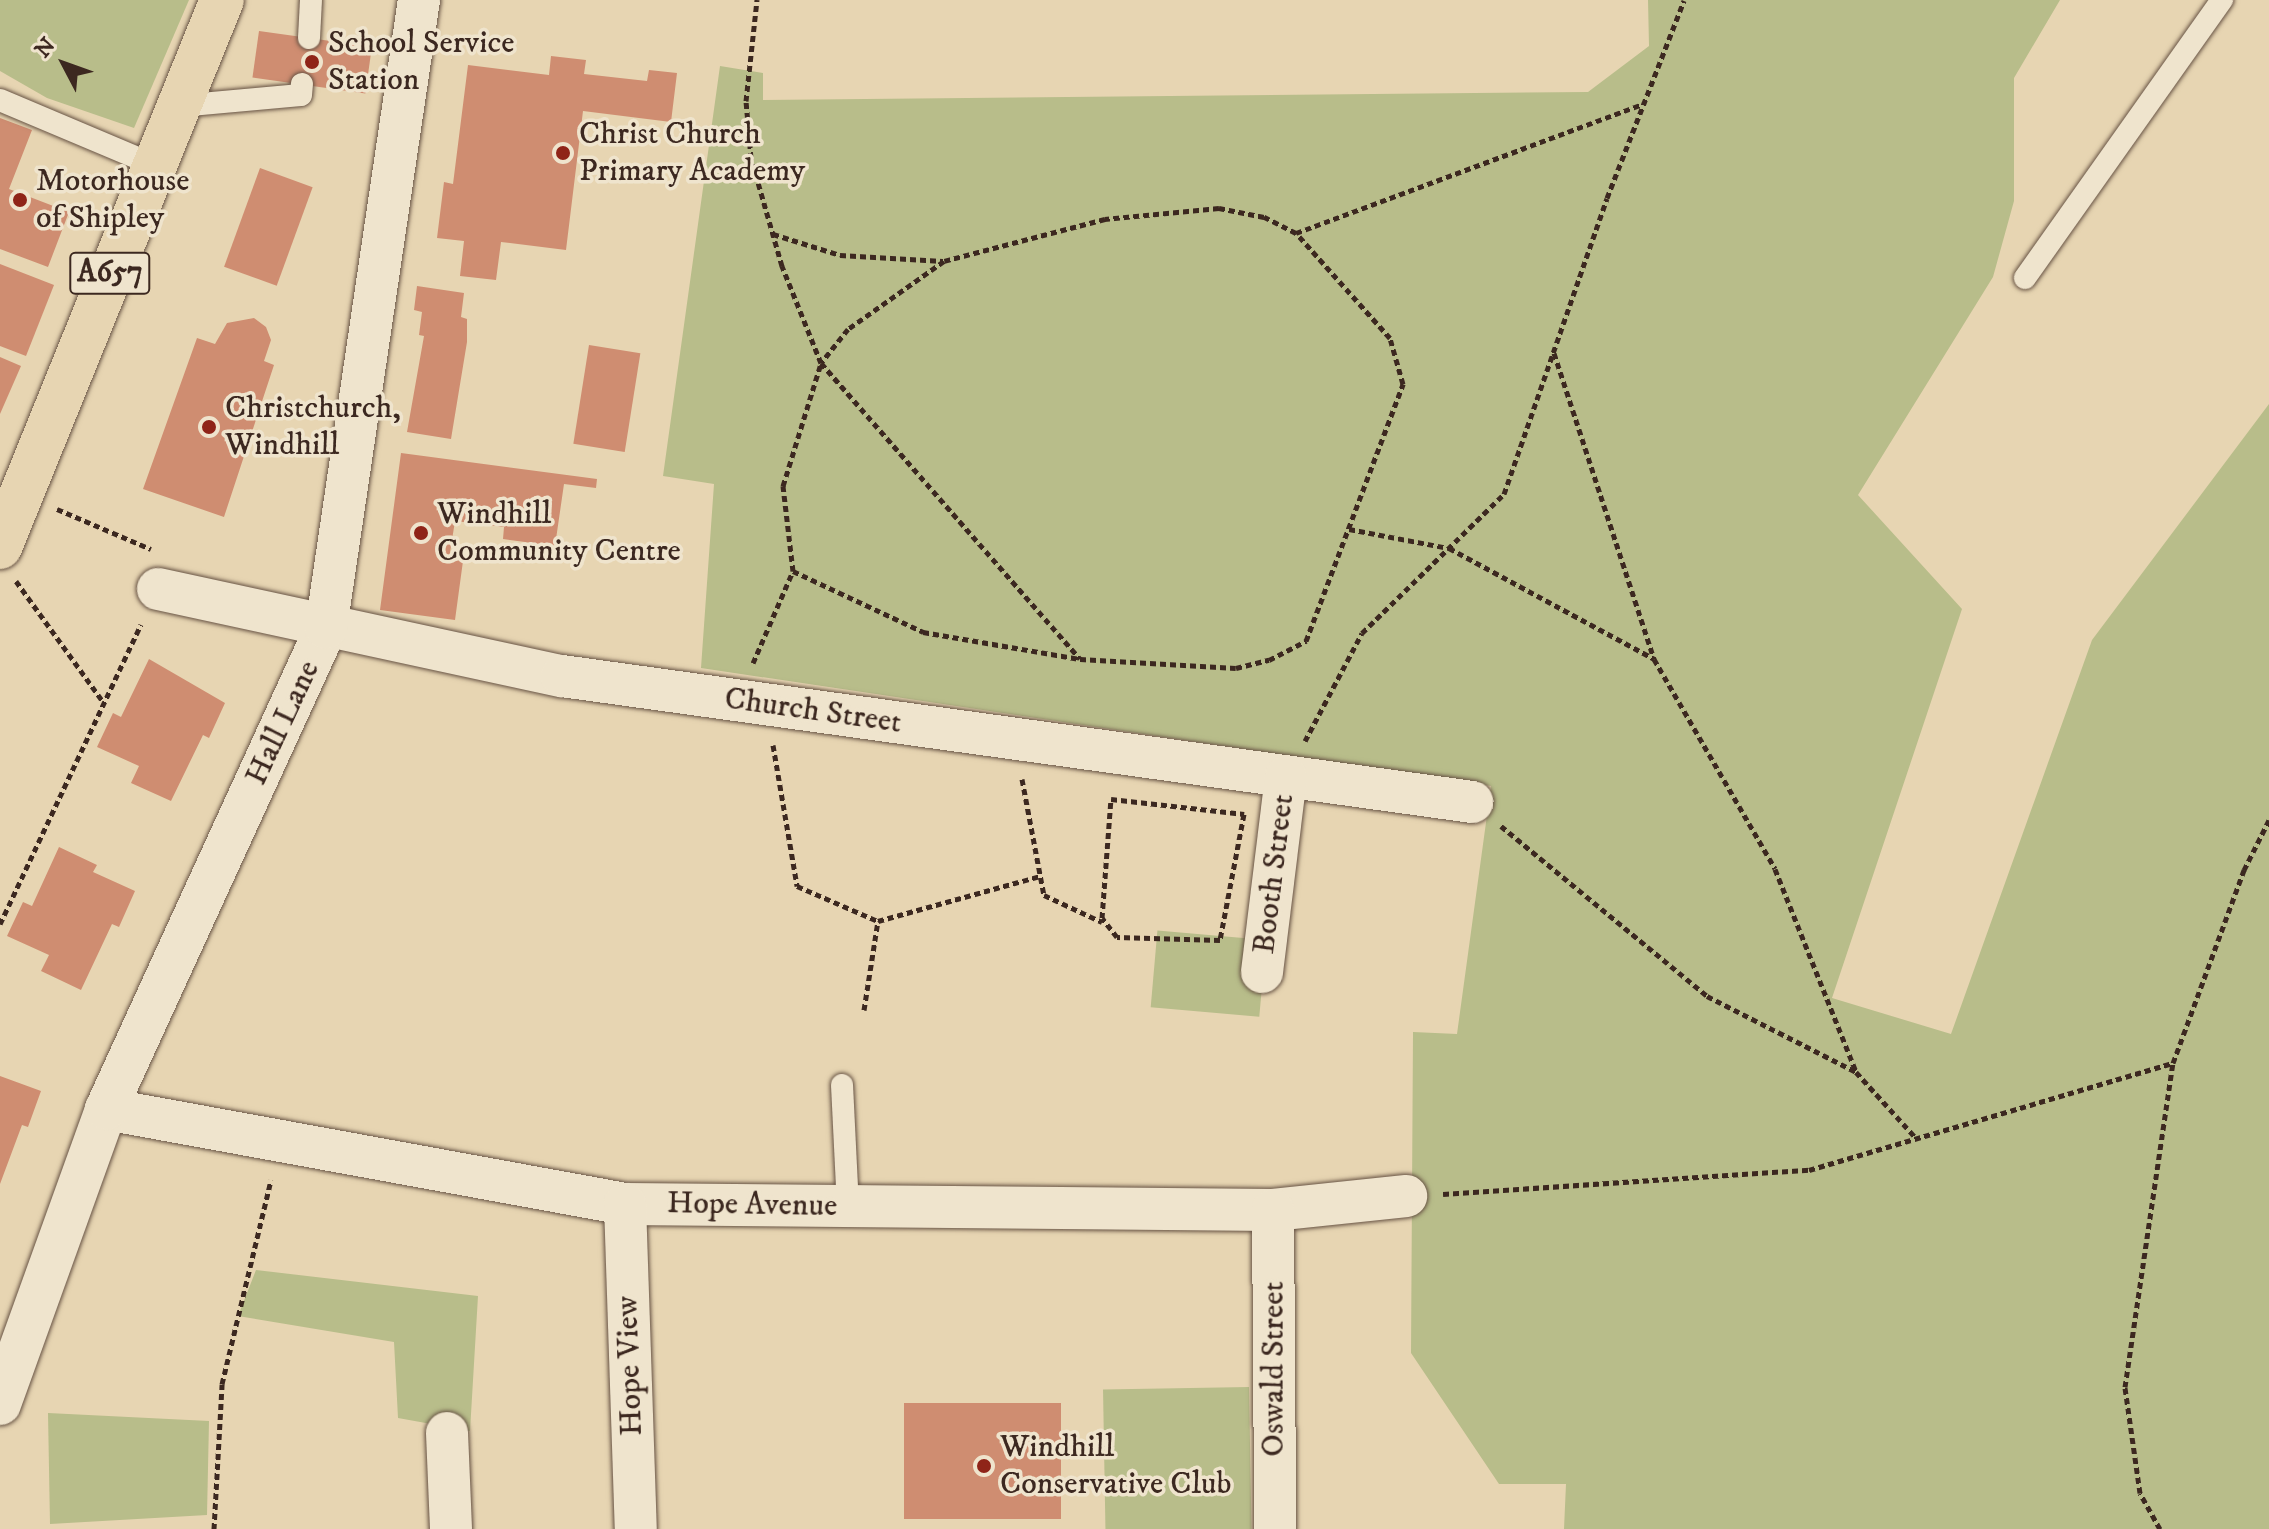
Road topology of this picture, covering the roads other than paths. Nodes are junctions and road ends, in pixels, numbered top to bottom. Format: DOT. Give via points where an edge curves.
graph roads {
  1 [pos="222,0"];
  2 [pos="311,0"];
  3 [pos="419,0"];
  4 [pos="2222,0"];
  5 [pos="309,38"];
  6 [pos="302,84"];
  7 [pos="0,100"];
  8 [pos="179,106"];
  9 [pos="154,165"];
  10 [pos="2025,278"];
  11 [pos="4,559"];
  12 [pos="158,589"];
  13 [pos="326,628"];
  14 [pos="1286,777"];
  15 [pos="1472,802"];
  16 [pos="1262,972"];
  17 [pos="842,1085"];
  18 [pos="106,1109"];
  19 [pos="1406,1196"];
  20 [pos="625,1204"];
  21 [pos="848,1206"];
  22 [pos="1273,1210"];
  23 [pos="0,1404"];
  24 [pos="447,1433"];
  25 [pos="451,1529"];
  26 [pos="636,1529"];
  27 [pos="1275,1529"];
  1 -- 8 [label="main road, A657"];
  2 -- 5 [label="lane"];
  3 -- 13 [label="street, Hall Lane"];
  4 -- 10 [label="lane"];
  6 -- 8 [label="lane" via="301,95"];
  7 -- 9 [label="lane"];
  8 -- 9 [label="main road, A657"];
  9 -- 11 [label="main road, A657" via="20,493"];
  12 -- 13 [label="street, Church Street"];
  13 -- 14 [label="street, Church Street" via="562,676"];
  13 -- 18 [label="street, Hall Lane"];
  14 -- 15 [label="street, Church Street"];
  14 -- 16 [label="street, Booth Street"];
  17 -- 21 [label="lane"];
  18 -- 20 [label="street, Hope Avenue"];
  18 -- 23 [label="street, Hall Lane"];
  19 -- 22 [label="street, Hope Avenue"];
  20 -- 21 [label="street, Hope Avenue"];
  20 -- 26 [label="street, Hope View"];
  21 -- 22 [label="street, Hope Avenue"];
  22 -- 27 [label="street, Oswald Street"];
  24 -- 25 [label="street"];
}
